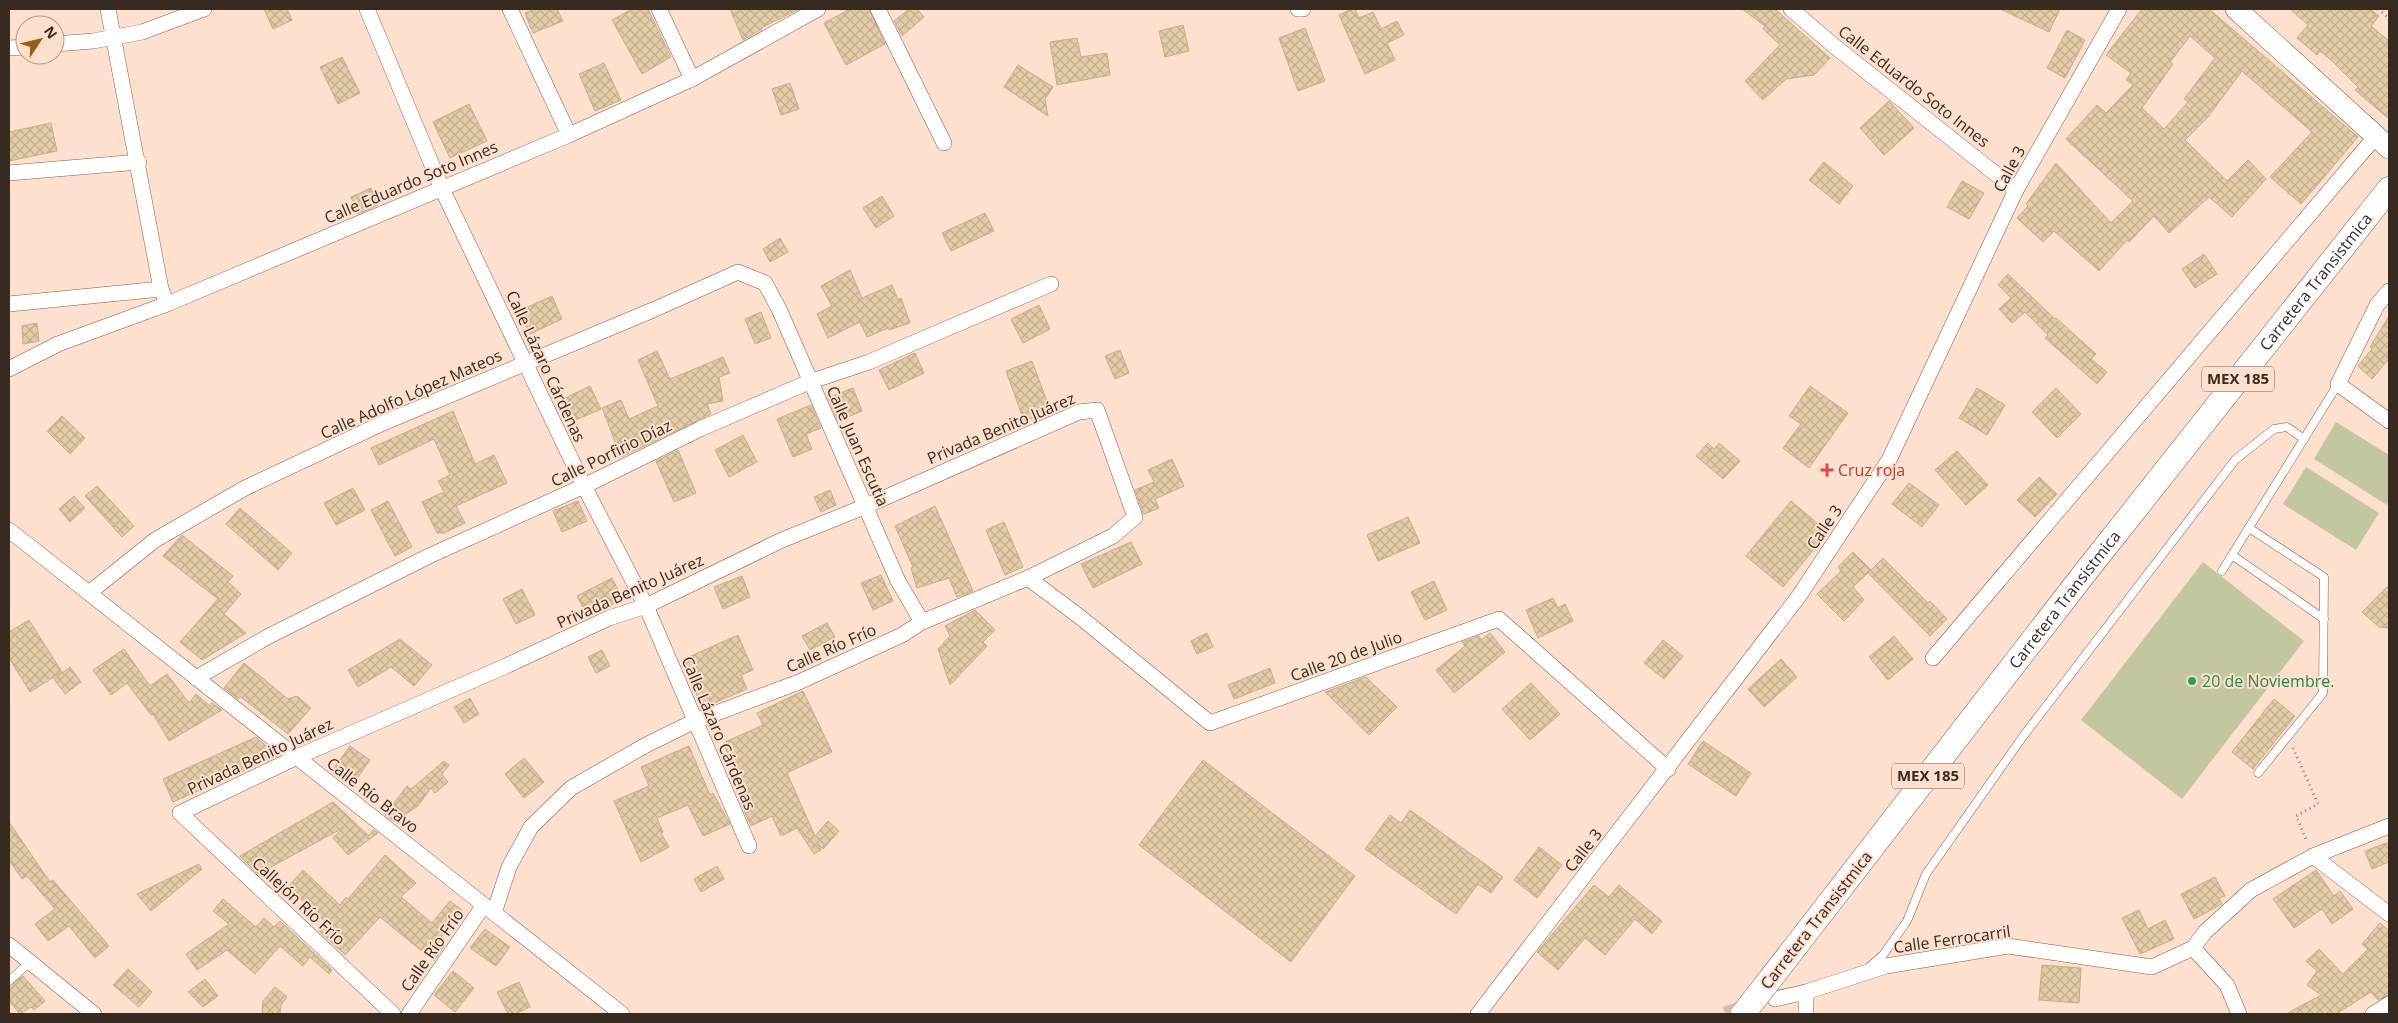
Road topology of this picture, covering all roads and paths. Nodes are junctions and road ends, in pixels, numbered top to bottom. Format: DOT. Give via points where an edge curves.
graph roads {
  1 [pos="108,9"];
  2 [pos="204,9"];
  3 [pos="367,9"];
  4 [pos="510,9"];
  5 [pos="660,9"];
  6 [pos="818,9"];
  7 [pos="878,9"];
  8 [pos="1298,9"];
  9 [pos="1303,9"];
  10 [pos="1792,9"];
  11 [pos="2119,9"];
  12 [pos="2236,9"];
  13 [pos="2378,9"];
  14 [pos="799,13"];
  15 [pos="2389,18"];
  16 [pos="112,37"];
  17 [pos="65,43"];
  18 [pos="692,79"];
  19 [pos="569,135"];
  20 [pos="2383,142"];
  21 [pos="944,143"];
  22 [pos="139,162"];
  23 [pos="9,173"];
  24 [pos="442,189"];
  25 [pos="2389,189"];
  26 [pos="2016,190"];
  27 [pos="765,283"];
  28 [pos="1051,284"];
  29 [pos="162,289"];
  30 [pos="2389,291"];
  31 [pos="9,304"];
  32 [pos="167,304"];
  33 [pos="526,362"];
  34 [pos="9,369"];
  35 [pos="809,382"];
  36 [pos="2338,384"];
  37 [pos="1097,410"];
  38 [pos="2389,421"];
  39 [pos="2304,439"];
  40 [pos="584,486"];
  41 [pos="866,506"];
  42 [pos="2248,528"];
  43 [pos="9,530"];
  44 [pos="2232,555"];
  45 [pos="2222,571"];
  46 [pos="1028,578"];
  47 [pos="89,593"];
  48 [pos="646,606"];
  49 [pos="2324,619"];
  50 [pos="922,622"];
  51 [pos="1933,658"];
  52 [pos="196,678"];
  53 [pos="695,721"];
  54 [pos="2288,736"];
  55 [pos="297,757"];
  56 [pos="1668,769"];
  57 [pos="2258,773"];
  58 [pos="180,813"];
  59 [pos="2389,826"];
  60 [pos="749,846"];
  61 [pos="2313,856"];
  62 [pos="489,909"];
  63 [pos="2389,914"];
  64 [pos="9,945"];
  65 [pos="2192,948"];
  66 [pos="30,962"];
  67 [pos="1861,974"];
  68 [pos="9,981"];
  69 [pos="1771,990"];
  70 [pos="1806,992"];
  71 [pos="2389,1004"];
  72 [pos="617,1013"];
  73 [pos="92,1014"];
  74 [pos="393,1014"];
  75 [pos="409,1014"];
  76 [pos="1478,1014"];
  77 [pos="1742,1014"];
  78 [pos="1806,1014"];
  79 [pos="2239,1014"];
  80 [pos="2373,1014"];
  1 -- 16 [label="street"];
  2 -- 16 [label="street" via="142,32"];
  3 -- 24 [label="street, Calle Lázaro Cárdenas"];
  4 -- 19 [label="street"];
  5 -- 18 [label="street"];
  6 -- 14 [label="street, Calle Eduardo Soto Innes"];
  7 -- 21 [label="street"];
  8 -- 9 [label="street"];
  10 -- 26 [label="street, Calle Eduardo Soto Innes"];
  11 -- 26 [label="street, Calle 3"];
  12 -- 20 [label="street"];
  13 -- 15 [label="path"];
  14 -- 18 [label="street, Calle Eduardo Soto Innes" via="781,31"];
  16 -- 17 [label="street"];
  16 -- 22 [label="street"];
  18 -- 19 [label="street, Calle Eduardo Soto Innes"];
  19 -- 24 [label="street, Calle Eduardo Soto Innes"];
  20 -- 51 [label="street"];
  22 -- 23 [label="street"];
  22 -- 29 [label="street"];
  24 -- 32 [label="street, Calle Eduardo Soto Innes"];
  24 -- 33 [label="street, Calle Lázaro Cárdenas"];
  25 -- 69 [label="main road, Carretera Transistmica / MEX 185" via="2087,570"];
  26 -- 56 [label="street, Calle 3" via="1889,460 1799,596"];
  27 -- 33 [label="street, Calle Adolfo López Mateos" via="738,272"];
  27 -- 35 [label="street, Calle Juan Escutia"];
  28 -- 35 [label="street, Calle Porfirio Díaz" via="869,362"];
  29 -- 31 [label="street"];
  29 -- 32 [label="street"];
  30 -- 36 [label="street" via="2377,305"];
  32 -- 34 [label="street, Calle Eduardo Soto Innes" via="58,344"];
  33 -- 40 [label="street, Calle Lázaro Cárdenas"];
  33 -- 47 [label="street, Calle Adolfo López Mateos" via="383,423 245,488 155,540"];
  35 -- 40 [label="street, Calle Porfirio Díaz" via="700,429"];
  35 -- 41 [label="street, Calle Juan Escutia"];
  36 -- 38 [label="street"];
  36 -- 39 [label="lane"];
  37 -- 41 [label="street, Privada Benito Juárez" via="1079,412"];
  37 -- 46 [label="street, Calle Río Frío" via="1135,518 1113,536"];
  39 -- 42 [label="lane"];
  39 -- 67 [label="lane" via="2287,427 2274,430 2235,460 2024,735 1926,874 1907,921 1883,954"];
  40 -- 48 [label="street, Calle Lázaro Cárdenas"];
  40 -- 52 [label="street, Calle Porfirio Díaz" via="429,556 269,636"];
  41 -- 48 [label="street, Privada Benito Juárez" via="782,540"];
  41 -- 50 [label="street, Calle Juan Escutia" via="898,581"];
  42 -- 44 [label="lane"];
  42 -- 49 [label="lane" via="2324,577"];
  43 -- 47 [label="street, Calle Río Bravo"];
  44 -- 45 [label="lane"];
  44 -- 49 [label="lane"];
  46 -- 50 [label="street, Calle Río Frío"];
  46 -- 56 [label="street, Calle 20 de Julio" via="1210,723 1499,619"];
  47 -- 52 [label="street, Calle Río Bravo"];
  48 -- 53 [label="street, Calle Lázaro Cárdenas"];
  48 -- 55 [label="street, Privada Benito Juárez" via="609,618"];
  49 -- 54 [label="lane" via="2323,693"];
  50 -- 53 [label="street, Calle Río Frío" via="799,682"];
  52 -- 55 [label="street, Calle Río Bravo"];
  53 -- 60 [label="street, Calle Lázaro Cárdenas"];
  53 -- 62 [label="street, Calle Río Frío" via="571,788 531,827"];
  54 -- 57 [label="lane"];
  54 -- 61 [label="path" via="2318,804 2296,816"];
  55 -- 58 [label="street, Privada Benito Juárez"];
  55 -- 62 [label="street, Calle Río Bravo"];
  56 -- 76 [label="street, Calle 3"];
  58 -- 74 [label="street, Callejón Río Frío"];
  59 -- 61 [label="street"];
  61 -- 63 [label="street"];
  61 -- 65 [label="street" via="2251,890 2204,932"];
  62 -- 72 [label="street, Calle Río Bravo"];
  62 -- 75 [label="street, Calle Río Frío"];
  64 -- 66 [label="street"];
  65 -- 67 [label="street, Calle Ferrocarril" via="2152,967 2008,946 1886,966"];
  65 -- 79 [label="street" via="2227,985"];
  66 -- 68 [label="lane"];
  66 -- 73 [label="street"];
  67 -- 70 [label="street, Calle Ferrocarril"];
  69 -- 70 [label="street, Calle Ferrocarril"];
  69 -- 77 [label="main road, Carretera Transistmica / MEX 185, bridge"];
  70 -- 78 [label="street"];
  71 -- 80 [label="street"];
}
